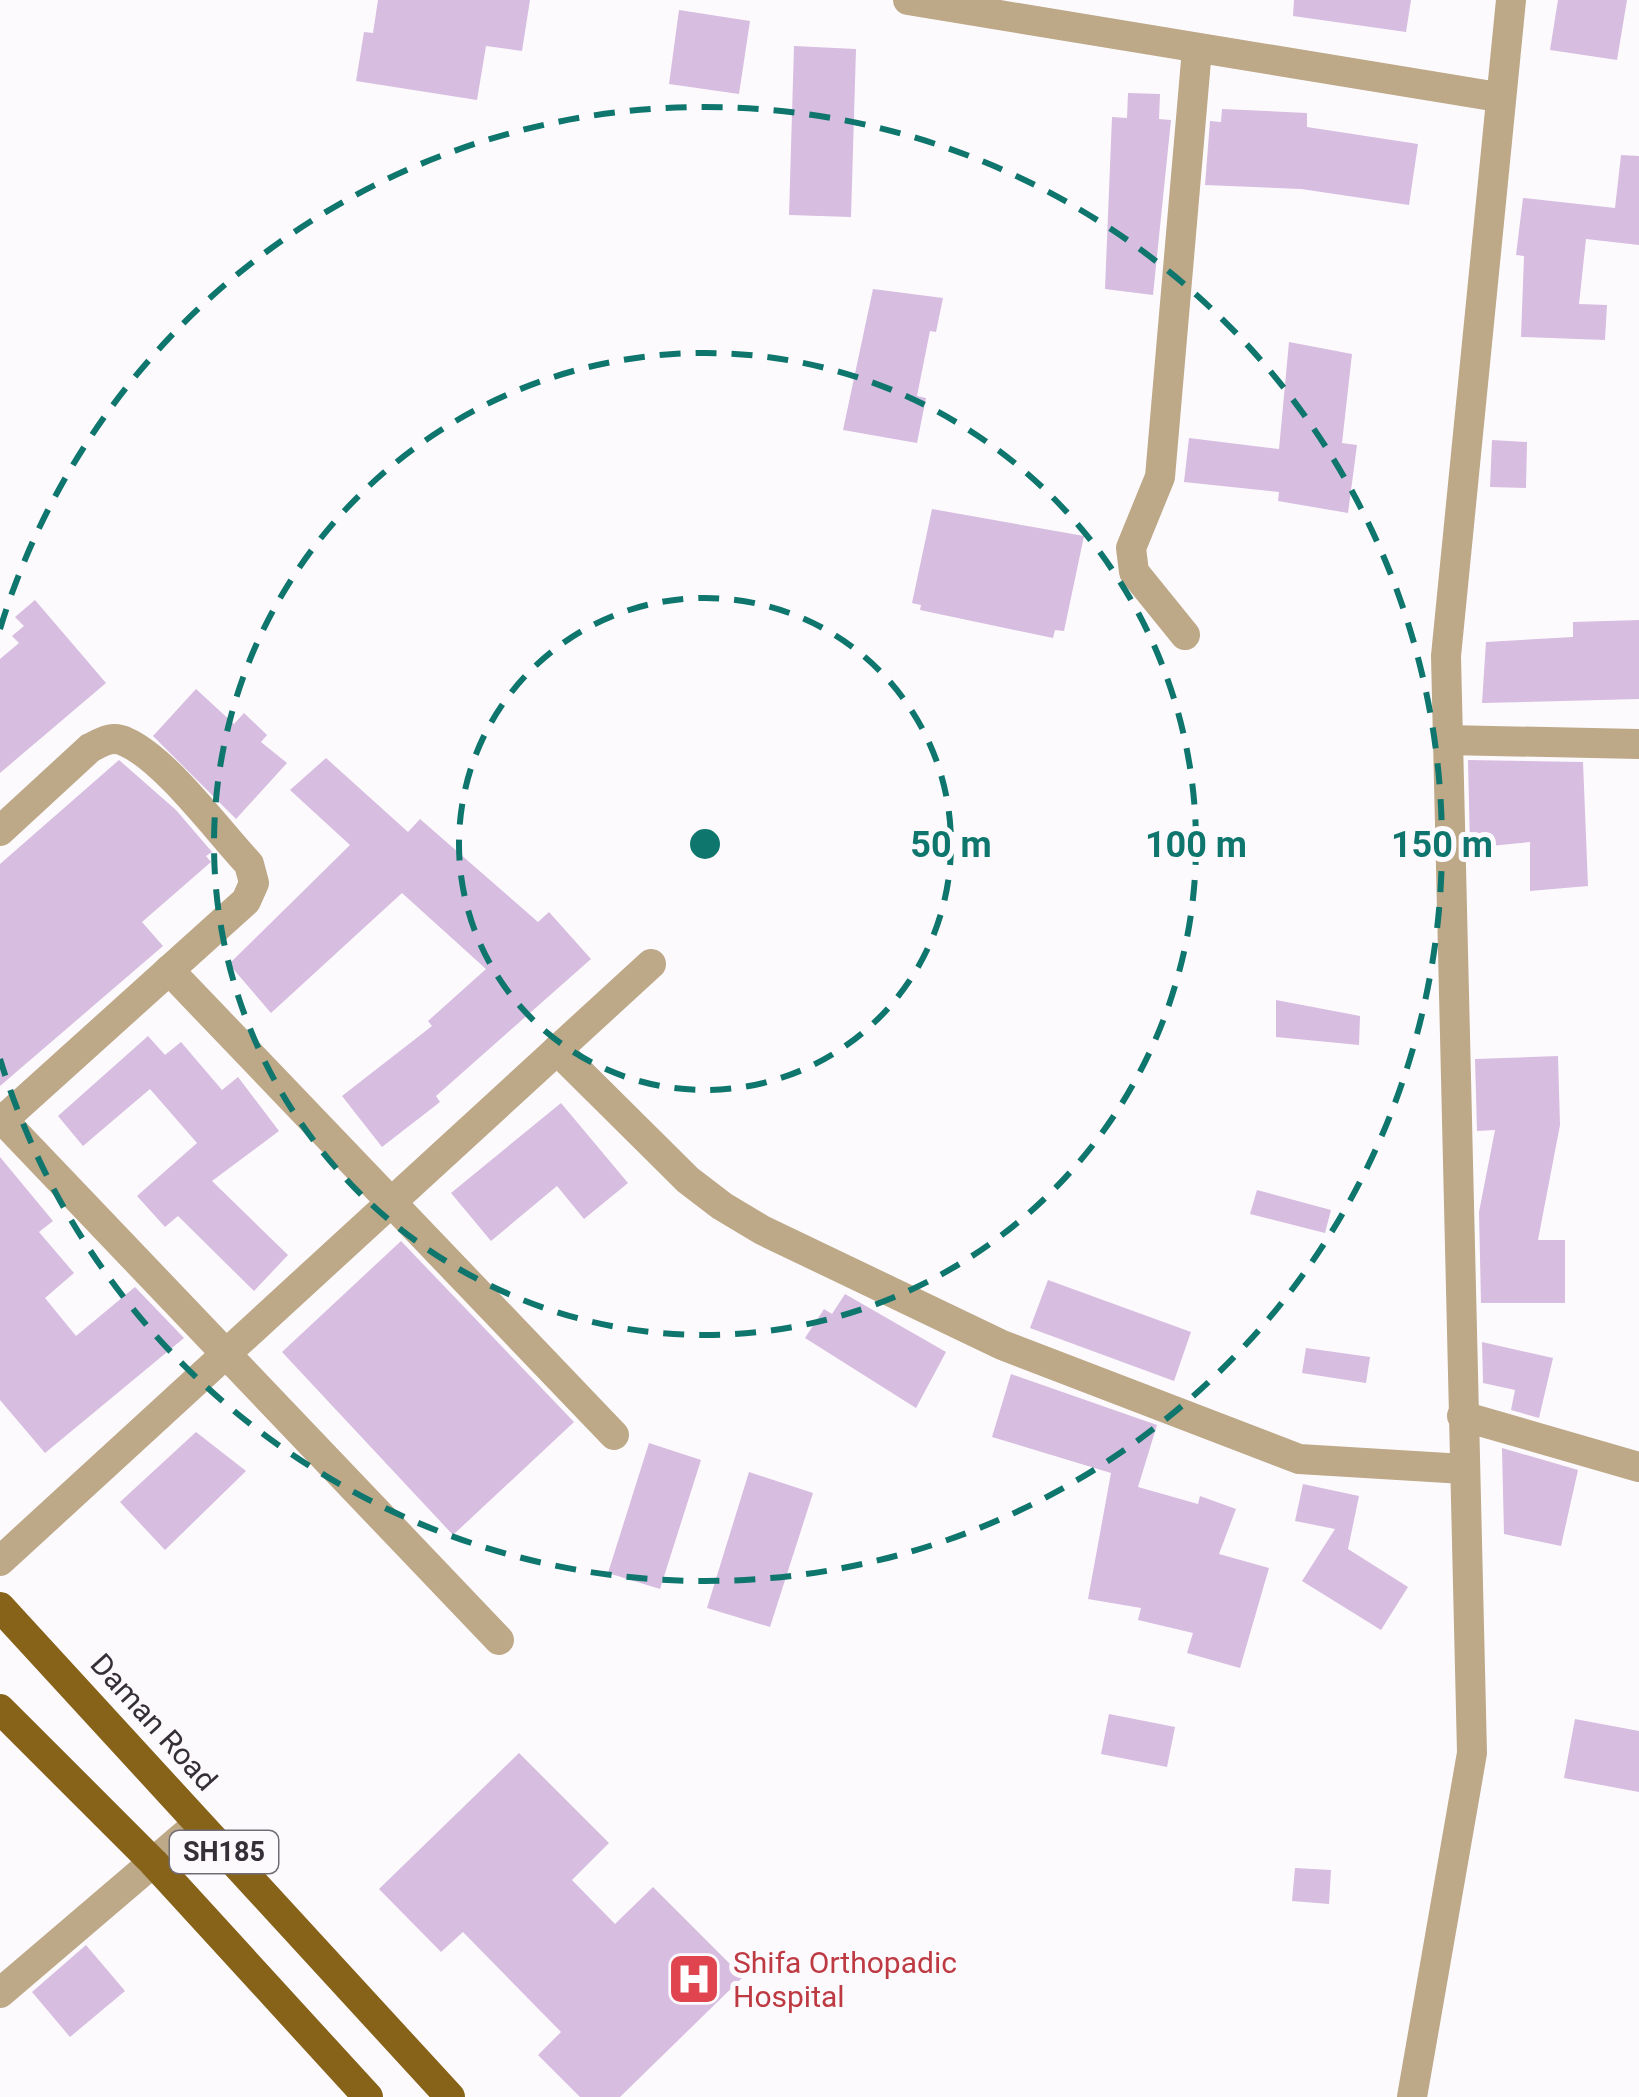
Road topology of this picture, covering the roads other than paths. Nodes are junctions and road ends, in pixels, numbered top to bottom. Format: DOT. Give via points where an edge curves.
graph roads {
  1 [pos="908,0"];
  2 [pos="1511,0"];
  3 [pos="1197,49"];
  4 [pos="1498,97"];
  5 [pos="1185,634"];
  6 [pos="1447,740"];
  7 [pos="1639,744"];
  8 [pos="0,831"];
  9 [pos="651,964"];
  10 [pos="169,970"];
  11 [pos="557,1050"];
  12 [pos="2,1118"];
  13 [pos="391,1202"];
  14 [pos="227,1353"];
  15 [pos="1462,1416"];
  16 [pos="614,1435"];
  17 [pos="1639,1467"];
  18 [pos="1464,1469"];
  19 [pos="0,1561"];
  20 [pos="0,1607"];
  21 [pos="499,1640"];
  22 [pos="0,1709"];
  23 [pos="198,1824"];
  24 [pos="153,1862"];
  25 [pos="0,1994"];
  26 [pos="368,2097"];
  27 [pos="450,2097"];
  28 [pos="1412,2097"];
  1 -- 3 [label="street"];
  2 -- 4 [label="street"];
  3 -- 4 [label="street"];
  3 -- 5 [label="street" via="1160,477 1132,548 1134,572"];
  4 -- 6 [label="street" via="1446,656"];
  6 -- 7 [label="street"];
  6 -- 15 [label="street"];
  8 -- 10 [label="street" via="107,739 148,757 249,864 254,883 246,901"];
  9 -- 11 [label="street"];
  10 -- 12 [label="street"];
  10 -- 13 [label="street"];
  11 -- 13 [label="street"];
  11 -- 18 [label="street" via="722,1206 1002,1345 1299,1460"];
  12 -- 14 [label="street"];
  13 -- 14 [label="street"];
  13 -- 16 [label="street"];
  14 -- 19 [label="street"];
  14 -- 21 [label="street"];
  15 -- 17 [label="street"];
  15 -- 18 [label="street"];
  18 -- 28 [label="street" via="1472,1754"];
  20 -- 23 [label="main road, Daman Road / SH185"];
  22 -- 24 [label="main road"];
  23 -- 24 [label="street"];
  23 -- 27 [label="main road, Daman Road / SH185"];
  24 -- 25 [label="street"];
  24 -- 26 [label="main road"];
}
